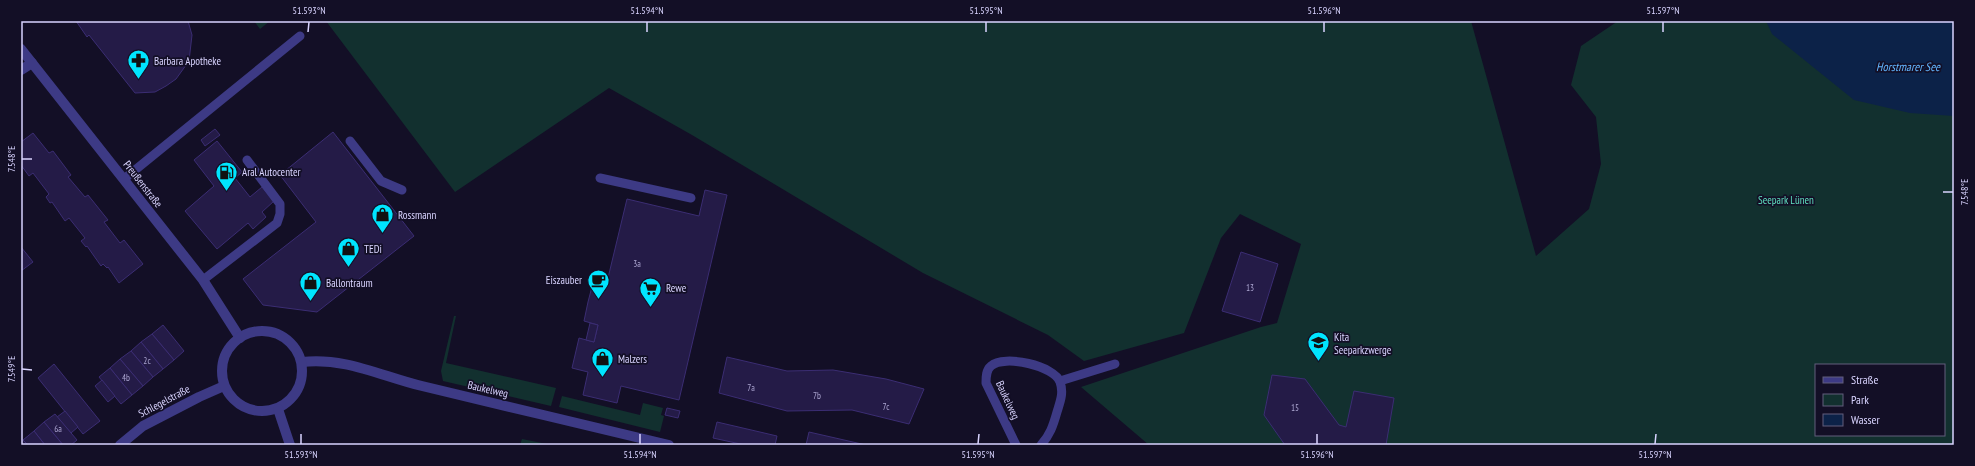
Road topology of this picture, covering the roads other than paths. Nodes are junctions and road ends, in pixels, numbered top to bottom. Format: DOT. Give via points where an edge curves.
graph roads {
  1 [pos="300,36"];
  2 [pos="21,49"];
  3 [pos="32,63"];
  4 [pos="21,70"];
  5 [pos="350,142"];
  6 [pos="247,160"];
  7 [pos="600,178"];
  8 [pos="124,179"];
  9 [pos="402,190"];
  10 [pos="690,198"];
  11 [pos="203,280"];
  12 [pos="240,338"];
  13 [pos="302,362"];
  14 [pos="1115,364"];
  15 [pos="1060,381"];
  16 [pos="224,386"];
  17 [pos="278,409"];
  18 [pos="120,445"];
  19 [pos="290,445"];
  20 [pos="669,445"];
  21 [pos="1016,445"];
  22 [pos="1041,445"];
  1 -- 8 [label="lane"];
  2 -- 3 [label="street, Preußenstraße"];
  3 -- 4 [label="street"];
  3 -- 8 [label="street, Preußenstraße"];
  5 -- 9 [label="lane" via="381,181"];
  6 -- 11 [label="lane" via="280,204 277,223"];
  7 -- 10 [label="lane"];
  8 -- 11 [label="street, Preußenstraße"];
  11 -- 12 [label="street, Preußenstraße"];
  12 -- 13 [label="street" via="252,332 278,334 289,340"];
  12 -- 16 [label="street" via="230,347 224,359"];
  13 -- 17 [label="street" via="298,390 290,401"];
  13 -- 20 [label="street, Baukelweg" via="331,361 359,366 420,386"];
  14 -- 15 [label="lane"];
  15 -- 21 [label="lane, Baukelweg" via="1052,372 1017,361 1003,360 992,365 987,373 986,383"];
  15 -- 22 [label="lane" via="1062,394 1050,435"];
  16 -- 17 [label="street" via="231,397 247,408 266,412"];
  16 -- 18 [label="street, Schlegelstraße" via="143,426"];
  17 -- 19 [label="street"];
}
